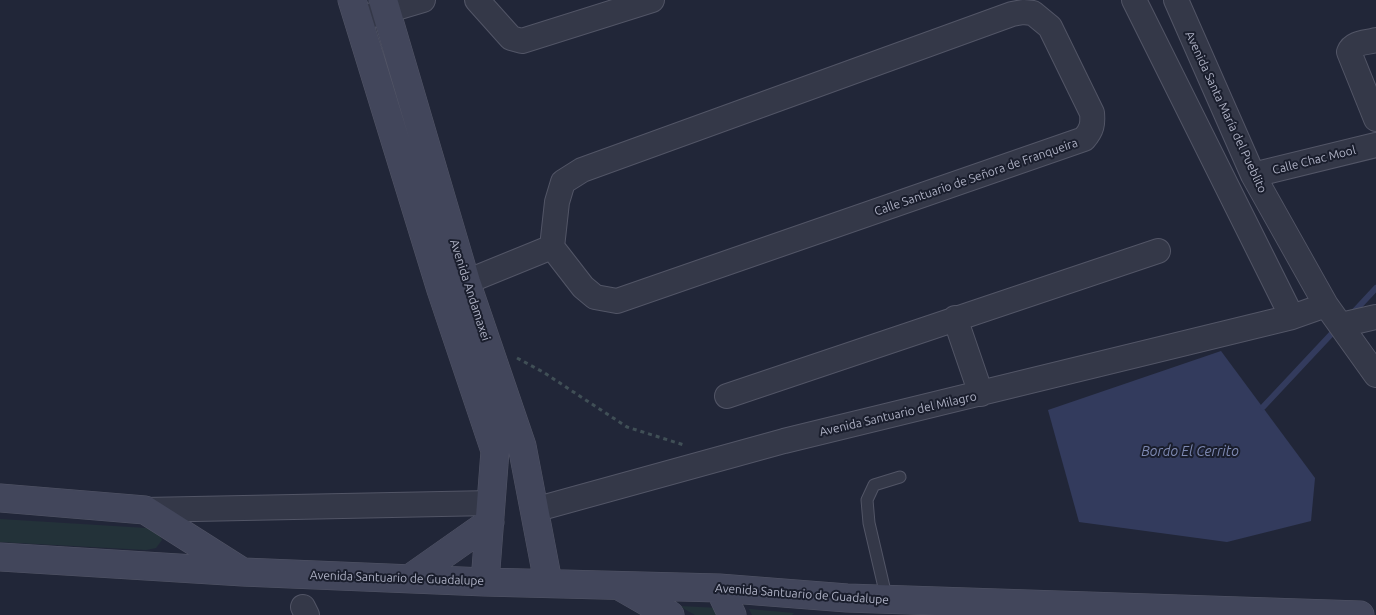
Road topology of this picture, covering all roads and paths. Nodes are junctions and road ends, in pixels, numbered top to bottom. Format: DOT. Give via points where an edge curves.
graph roads {
  1 [pos="423,0"];
  2 [pos="477,0"];
  3 [pos="652,0"];
  4 [pos="1134,0"];
  5 [pos="1176,0"];
  6 [pos="385,5"];
  7 [pos="355,9"];
  8 [pos="1376,40"];
  9 [pos="1376,119"];
  10 [pos="1376,145"];
  11 [pos="1253,175"];
  12 [pos="552,247"];
  13 [pos="1158,251"];
  14 [pos="466,282"];
  15 [pos="441,290"];
  16 [pos="1326,305"];
  17 [pos="1376,316"];
  18 [pos="1292,317"];
  19 [pos="955,318"];
  20 [pos="1341,325"];
  21 [pos="486,341"];
  22 [pos="1376,375"];
  23 [pos="981,394"];
  24 [pos="726,396"];
  25 [pos="692,444"];
  26 [pos="900,476"];
  27 [pos="0,498"];
  28 [pos="145,510"];
  29 [pos="534,510"];
  30 [pos="490,513"];
  31 [pos="177,530"];
  32 [pos="0,558"];
  33 [pos="152,567"];
  34 [pos="243,572"];
  35 [pos="409,579"];
  36 [pos="485,582"];
  37 [pos="548,582"];
  38 [pos="617,585"];
  39 [pos="719,588"];
  40 [pos="847,598"];
  41 [pos="887,600"];
  42 [pos="670,615"];
  43 [pos="732,615"];
  44 [pos="805,615"];
  45 [pos="1360,615"];
  1 -- 6 [label="street"];
  2 -- 3 [label="street" via="510,38 522,41"];
  4 -- 18 [label="street"];
  5 -- 11 [label="street, Avenida Santa María del Pueblito"];
  6 -- 7 [label="street"];
  6 -- 14 [label="street, Avenida Andamaxei"];
  7 -- 15 [label="street"];
  8 -- 9 [label="street" via="1352,46 1349,52"];
  10 -- 11 [label="street, Calle Chac Mool"];
  11 -- 16 [label="street, Avenida Santa María del Pueblito"];
  12 -- 12 [label="street, Calle Santuario de Señora de Franqueira" via="582,287 595,297 617,301 1077,142 1090,132 1092,113 1050,27 1033,13 1012,14 582,170 563,182 557,202"];
  12 -- 14 [label="street"];
  13 -- 19 [label="street"];
  14 -- 15 [label="street"];
  14 -- 21 [label="street, Avenida Andamaxei"];
  15 -- 30 [label="street" via="495,451"];
  16 -- 18 [label="street, Avenida Santuario del Milagro"];
  16 -- 20 [label="street, Avenida Santa María del Pueblito"];
  17 -- 20 [label="street"];
  18 -- 23 [label="street, Avenida Santuario del Milagro"];
  19 -- 23 [label="street"];
  19 -- 24 [label="street"];
  20 -- 22 [label="street, Avenida Santa María del Pueblito"];
  21 -- 25 [label="path" via="543,372 627,427 682,445"];
  21 -- 29 [label="street, Avenida Andamaxei" via="522,446"];
  23 -- 29 [label="street, Avenida Santuario del Milagro" via="784,441"];
  26 -- 41 [label="lane" via="874,485 867,500 869,523"];
  27 -- 28 [label="street"];
  28 -- 30 [label="street"];
  28 -- 31 [label="street"];
  29 -- 37 [label="street, Avenida Andamaxei"];
  30 -- 35 [label="street"];
  30 -- 36 [label="street"];
  31 -- 33 [label="street" via="168,554"];
  31 -- 34 [label="street"];
  32 -- 33 [label="street, Avenida Santuario de Guadalupe"];
  33 -- 34 [label="street, Avenida Santuario de Guadalupe"];
  34 -- 35 [label="street, Avenida Santuario de Guadalupe"];
  35 -- 36 [label="street, Avenida Santuario de Guadalupe"];
  36 -- 37 [label="street, Avenida Santuario de Guadalupe"];
  37 -- 38 [label="street, Avenida Santuario de Guadalupe"];
  38 -- 39 [label="street, Avenida Santuario de Guadalupe"];
  38 -- 42 [label="street"];
  39 -- 40 [label="street, Avenida Santuario de Guadalupe"];
  39 -- 43 [label="street"];
  40 -- 41 [label="street, Avenida Santuario de Guadalupe"];
  40 -- 44 [label="street"];
  41 -- 45 [label="street, Avenida Santuario de Guadalupe"];
}
